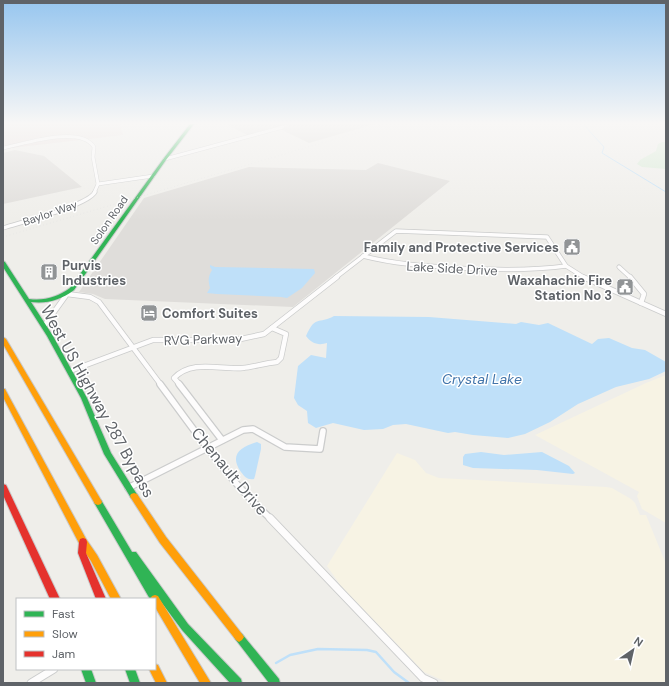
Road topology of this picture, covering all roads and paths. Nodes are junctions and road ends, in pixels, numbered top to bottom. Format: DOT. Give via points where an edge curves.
graph roads {
  1 [pos="93,156"];
  2 [pos="167,156"];
  3 [pos="176,156"];
  4 [pos="165,159"];
  5 [pos="153,176"];
  6 [pos="98,184"];
  7 [pos="3,228"];
  8 [pos="363,256"];
  9 [pos="3,263"];
  10 [pos="566,266"];
  11 [pos="619,267"];
  12 [pos="67,294"];
  13 [pos="26,300"];
  14 [pos="641,303"];
  15 [pos="666,314"];
  16 [pos="44,326"];
  17 [pos="272,328"];
  18 [pos="3,339"];
  19 [pos="133,348"];
  20 [pos="70,371"];
  21 [pos="3,391"];
  22 [pos="322,431"];
  23 [pos="222,440"];
  24 [pos="207,448"];
  25 [pos="3,487"];
  26 [pos="128,488"];
  27 [pos="83,542"];
  28 [pos="125,550"];
  29 [pos="55,598"];
  30 [pos="101,598"];
  31 [pos="115,598"];
  32 [pos="154,598"];
  33 [pos="156,601"];
  34 [pos="52,670"];
  35 [pos="86,670"];
  36 [pos="130,670"];
  37 [pos="155,670"];
  38 [pos="30,683"];
  39 [pos="91,683"];
  40 [pos="135,683"];
  41 [pos="162,683"];
  42 [pos="206,683"];
  43 [pos="237,683"];
  44 [pos="275,683"];
  45 [pos="434,683"];
  1 -- 6 [label="street"];
  2 -- 4 [label="main road, Solon Road"];
  3 -- 4 [label="street"];
  4 -- 5 [label="main road, Solon Road"];
  5 -- 6 [label="street"];
  5 -- 12 [label="main road, Solon Road"];
  6 -- 7 [label="street, Baylor Way" via="94,194 79,203"];
  8 -- 10 [label="street, Lake Side Drive" via="395,265 501,270 540,270"];
  8 -- 10 [label="street, RVG Parkway" via="396,231 547,237"];
  8 -- 17 [label="street, RVG Parkway"];
  9 -- 13 [label="main road, West US Highway 287 Bypass"];
  10 -- 14 [label="street" via="595,285"];
  11 -- 14 [label="street" via="642,289 644,294"];
  12 -- 13 [label="main road" via="45,301"];
  12 -- 16 [label="street"];
  12 -- 19 [label="street, Chenault Drive" via="96,300"];
  13 -- 16 [label="main road, West US Highway 287 Bypass"];
  14 -- 15 [label="street"];
  16 -- 20 [label="main road, West US Highway 287 Bypass"];
  17 -- 19 [label="street, RVG Parkway" via="264,334 236,340 153,340"];
  17 -- 23 [label="street" via="286,334 281,358 277,362 242,368 193,367 182,371 174,378"];
  18 -- 28 [label="main road"];
  19 -- 20 [label="street, RVG Parkway"];
  19 -- 24 [label="street, Chenault Drive"];
  20 -- 26 [label="main road, West US Highway 287 Bypass" via="108,454"];
  21 -- 27 [label="main road"];
  22 -- 23 [label="street" via="320,449 285,447 253,429 243,430"];
  23 -- 24 [label="street"];
  24 -- 26 [label="street"];
  24 -- 45 [label="street, Chenault Drive" via="250,500 281,528 423,678"];
  25 -- 29 [label="main road"];
  26 -- 44 [label="main road, West US Highway 287 Bypass" via="163,540"];
  27 -- 30 [label="main road" via="82,553"];
  27 -- 31 [label="main road"];
  28 -- 32 [label="main road"];
  28 -- 43 [label="main road" via="142,566 185,627"];
  33 -- 42 [label="main road"];
  34 -- 38 [label="street"];
  35 -- 39 [label="main road"];
  36 -- 40 [label="main road"];
  37 -- 41 [label="main road"];
}
